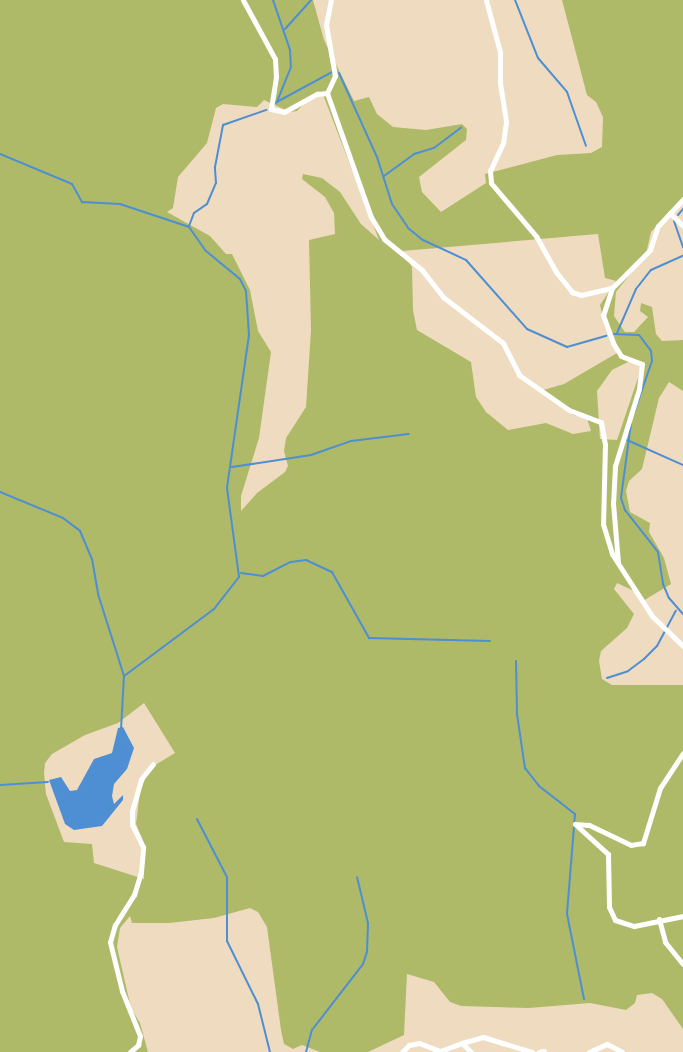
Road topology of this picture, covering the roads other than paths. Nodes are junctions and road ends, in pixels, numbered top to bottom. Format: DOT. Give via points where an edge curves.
graph roads {
  1 [pos="243,0"];
  2 [pos="331,0"];
  3 [pos="486,0"];
  4 [pos="327,93"];
  5 [pos="683,199"];
  6 [pos="670,213"];
  7 [pos="683,226"];
  8 [pos="612,288"];
  9 [pos="617,566"];
  10 [pos="683,646"];
  11 [pos="683,753"];
  12 [pos="153,764"];
  13 [pos="683,916"];
  14 [pos="659,919"];
  15 [pos="683,964"];
  16 [pos="462,1043"];
  17 [pos="130,1052"];
  18 [pos="402,1052"];
  19 [pos="471,1052"];
  20 [pos="532,1052"];
  21 [pos="589,1052"];
  22 [pos="622,1052"];
  1 -- 4 [label="street" via="275,59 271,109 284,112"];
  2 -- 4 [label="street" via="326,25 335,76"];
  3 -- 8 [label="street" via="500,52 506,122 489,179 539,239 572,292"];
  4 -- 9 [label="street" via="371,217 384,239 422,270 443,297 503,343 519,375 565,407 601,422 603,524"];
  5 -- 6 [label="street"];
  6 -- 7 [label="street"];
  6 -- 8 [label="street" via="658,226 650,250"];
  8 -- 9 [label="street" via="603,315 613,343 621,356 638,360 642,368 615,466"];
  9 -- 10 [label="street" via="652,616"];
  11 -- 14 [label="street" via="660,788 641,844 575,823 608,854 609,907 615,920 629,927"];
  12 -- 17 [label="street" via="141,779 132,811 143,847 141,872 110,937 122,991 140,1036"];
  13 -- 14 [label="street"];
  14 -- 15 [label="street" via="665,942"];
  16 -- 18 [label="street" via="440,1051 413,1043"];
  16 -- 19 [label="street"];
  16 -- 20 [label="street" via="483,1037"];
  21 -- 22 [label="street" via="607,1044"];
}
